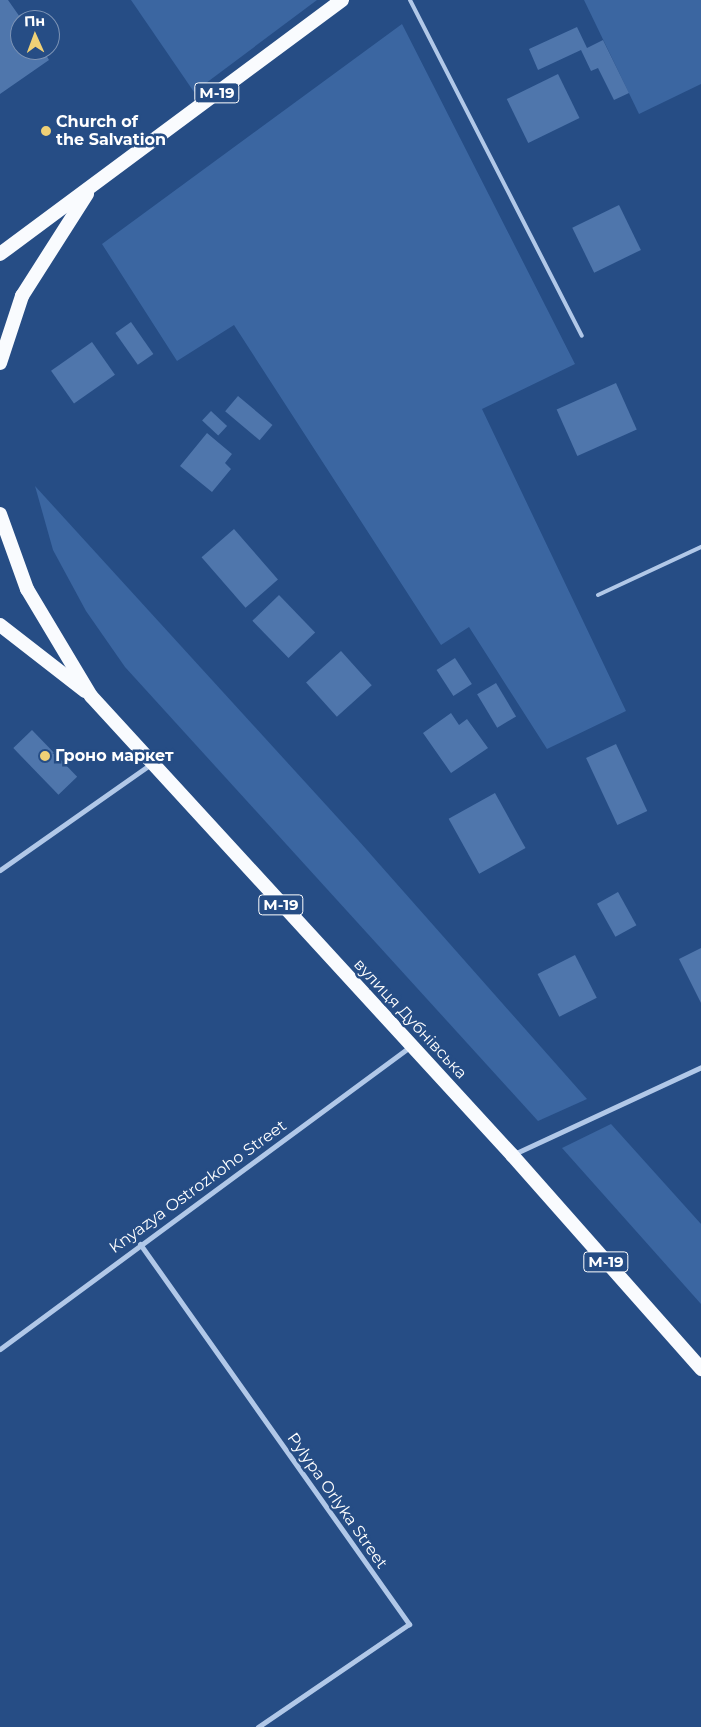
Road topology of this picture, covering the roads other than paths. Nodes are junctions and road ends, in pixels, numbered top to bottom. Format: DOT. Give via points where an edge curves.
graph roads {
  1 [pos="342,0"];
  2 [pos="410,0"];
  3 [pos="91,187"];
  4 [pos="0,254"];
  5 [pos="582,336"];
  6 [pos="0,363"];
  7 [pos="0,514"];
  8 [pos="701,547"];
  9 [pos="598,595"];
  10 [pos="0,625"];
  11 [pos="91,696"];
  12 [pos="152,764"];
  13 [pos="0,870"];
  14 [pos="411,1046"];
  15 [pos="701,1067"];
  16 [pos="512,1155"];
  17 [pos="140,1244"];
  18 [pos="0,1349"];
  19 [pos="701,1369"];
  20 [pos="258,1727"];
  1 -- 3 [label="highway, М-19"];
  2 -- 5 [label="lane"];
  3 -- 4 [label="highway, М-19"];
  3 -- 6 [label="highway, М-19" via="22,296"];
  7 -- 11 [label="highway, М-19" via="27,589"];
  8 -- 9 [label="lane"];
  10 -- 11 [label="highway, М-19"];
  11 -- 12 [label="highway, вулиця Дубнівська / М-19"];
  12 -- 13 [label="street"];
  12 -- 14 [label="highway, вулиця Дубнівська / М-19"];
  14 -- 16 [label="highway, вулиця Дубнівська / М-19"];
  14 -- 17 [label="street, Knyazya Ostrozkoho Street"];
  15 -- 16 [label="street"];
  16 -- 19 [label="highway, вулиця Дубнівська / М-19"];
  17 -- 18 [label="street, Knyazya Ostrozkoho Street"];
  17 -- 20 [label="street, Pylypa Orlyka Street" via="409,1624"];
}
